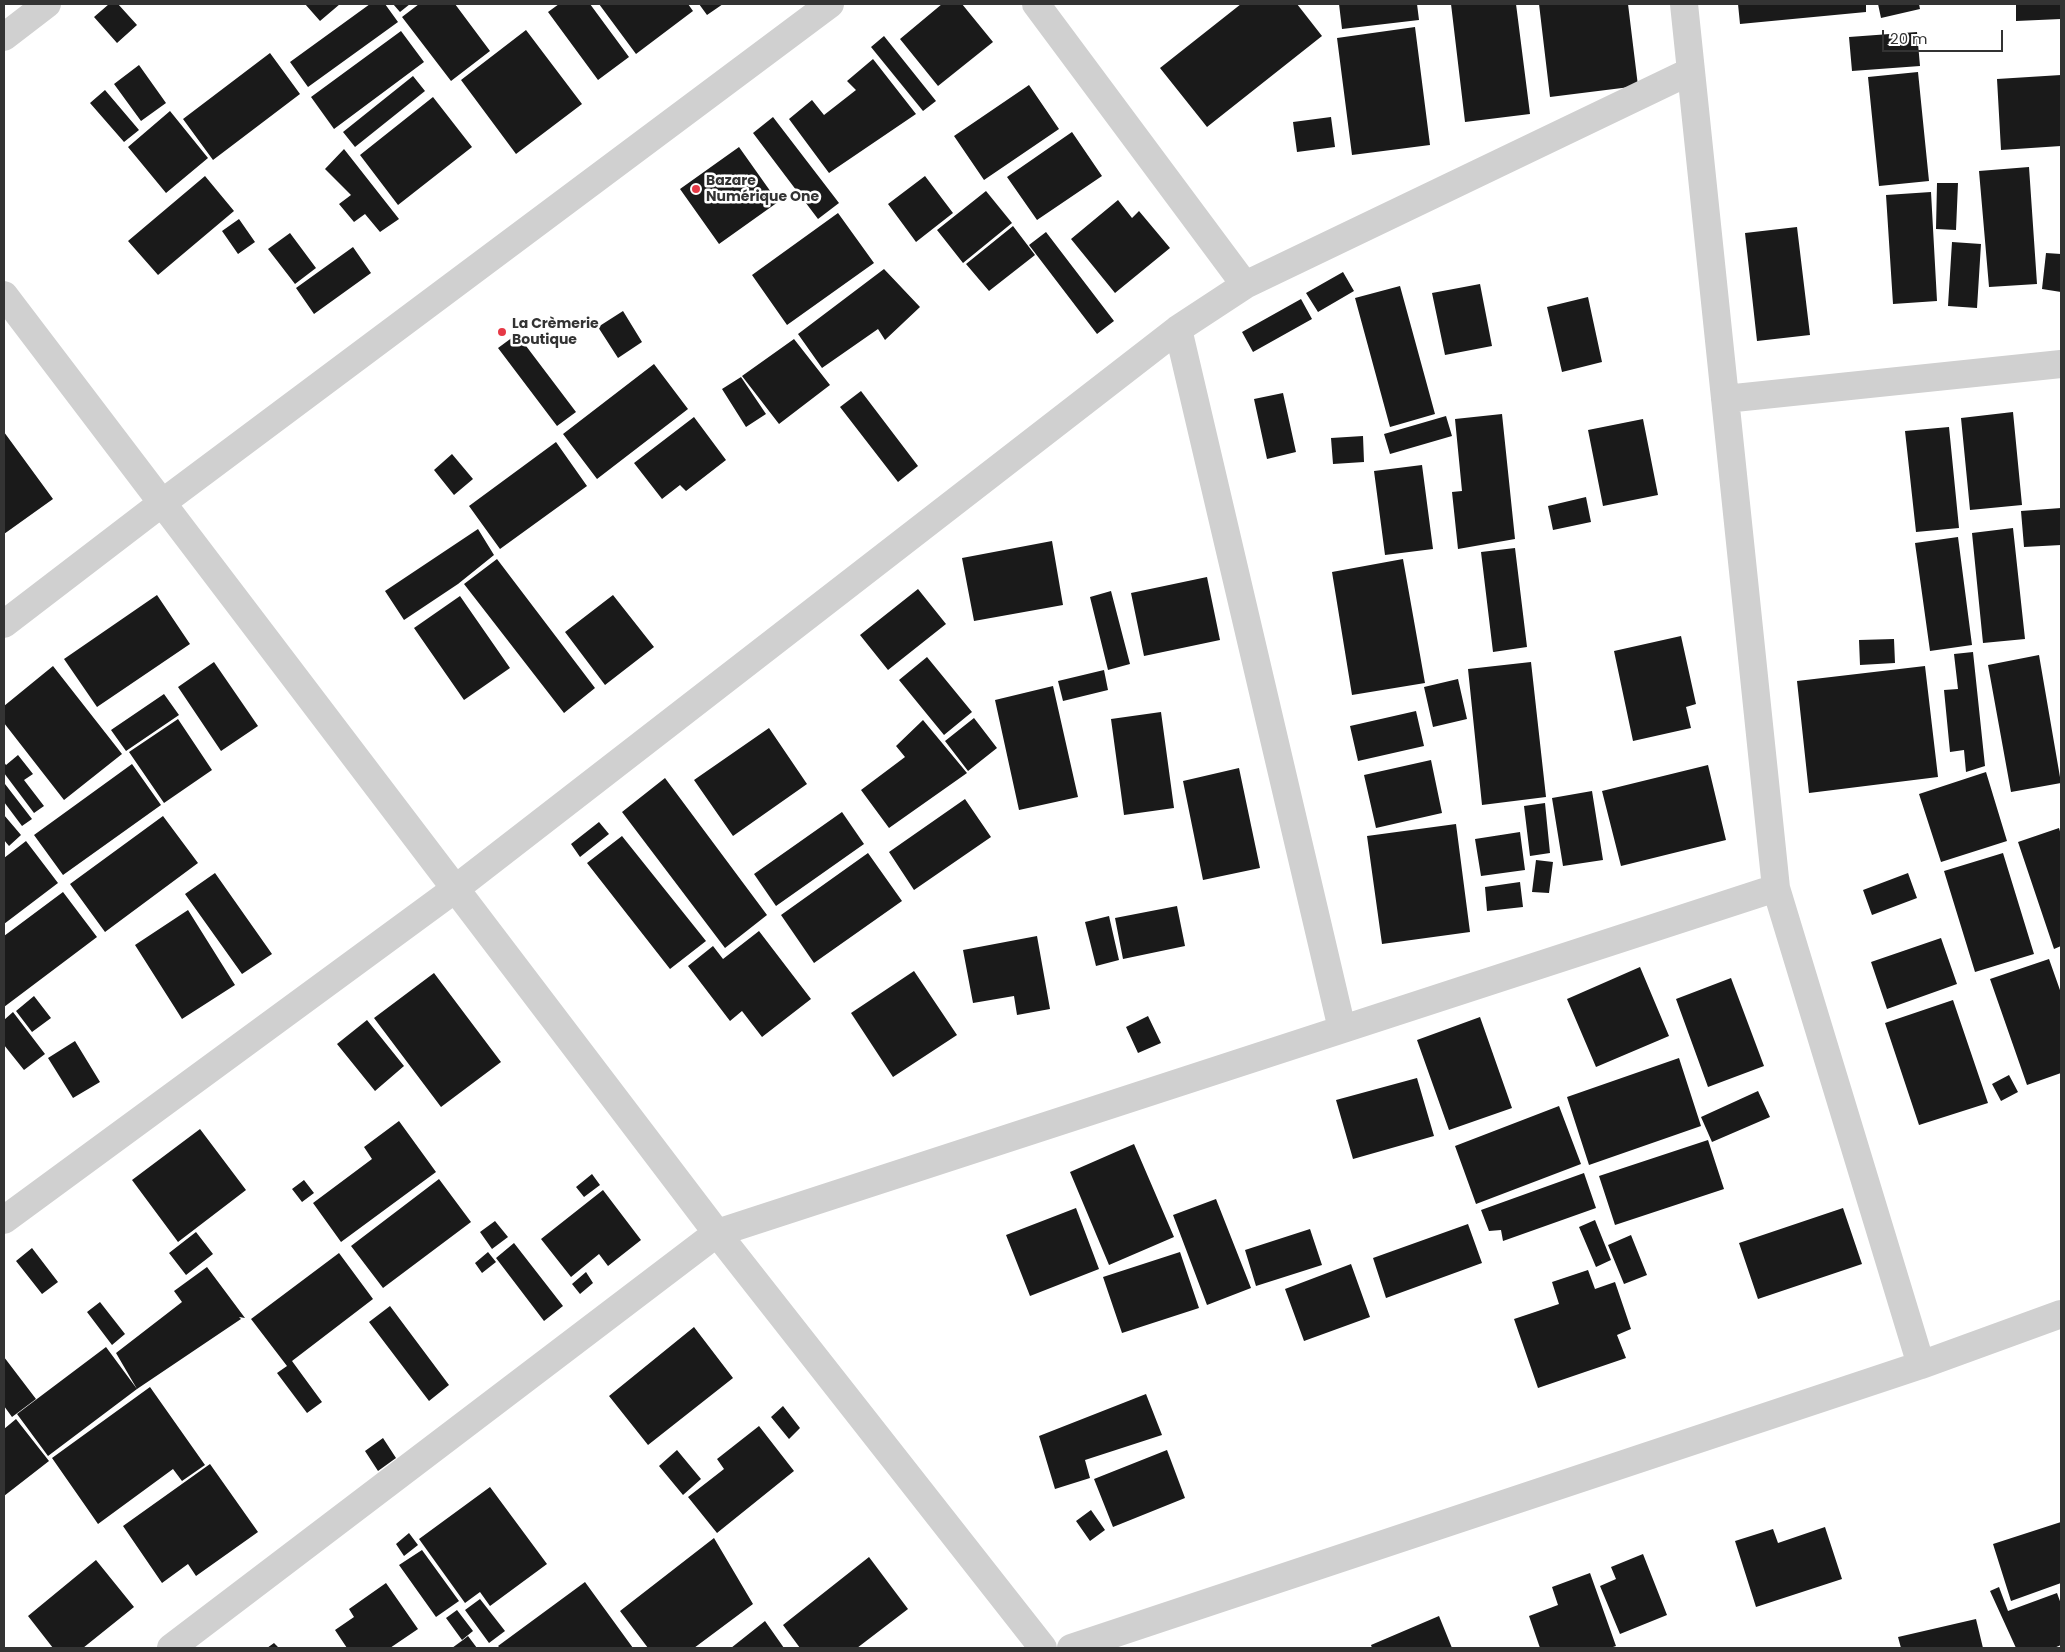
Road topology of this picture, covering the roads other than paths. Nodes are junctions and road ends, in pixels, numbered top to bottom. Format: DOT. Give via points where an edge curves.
graph roads {
  1 [pos="47,4"];
  2 [pos="830,4"];
  3 [pos="1036,4"];
  4 [pos="1684,4"];
  5 [pos="4,37"];
  6 [pos="1691,71"];
  7 [pos="1245,286"];
  8 [pos="4,295"];
  9 [pos="1178,330"];
  10 [pos="2061,364"];
  11 [pos="1725,399"];
  12 [pos="162,503"];
  13 [pos="4,624"];
  14 [pos="455,888"];
  15 [pos="1776,888"];
  16 [pos="1342,1029"];
  17 [pos="4,1220"];
  18 [pos="717,1233"];
  19 [pos="2061,1314"];
  20 [pos="1921,1365"];
  21 [pos="171,1648"];
  22 [pos="1043,1648"];
  23 [pos="1071,1648"];
  1 -- 5 [label="street"];
  2 -- 12 [label="street"];
  3 -- 7 [label="street"];
  4 -- 6 [label="street"];
  6 -- 7 [label="street"];
  6 -- 11 [label="street"];
  7 -- 9 [label="street"];
  8 -- 12 [label="street"];
  9 -- 14 [label="street"];
  9 -- 16 [label="street"];
  10 -- 11 [label="street"];
  11 -- 15 [label="street"];
  12 -- 13 [label="street"];
  12 -- 14 [label="street"];
  14 -- 17 [label="street"];
  14 -- 18 [label="street"];
  15 -- 16 [label="street"];
  15 -- 20 [label="street"];
  16 -- 18 [label="street"];
  18 -- 21 [label="street"];
  18 -- 22 [label="street"];
  19 -- 20 [label="street"];
  20 -- 23 [label="street"];
}
